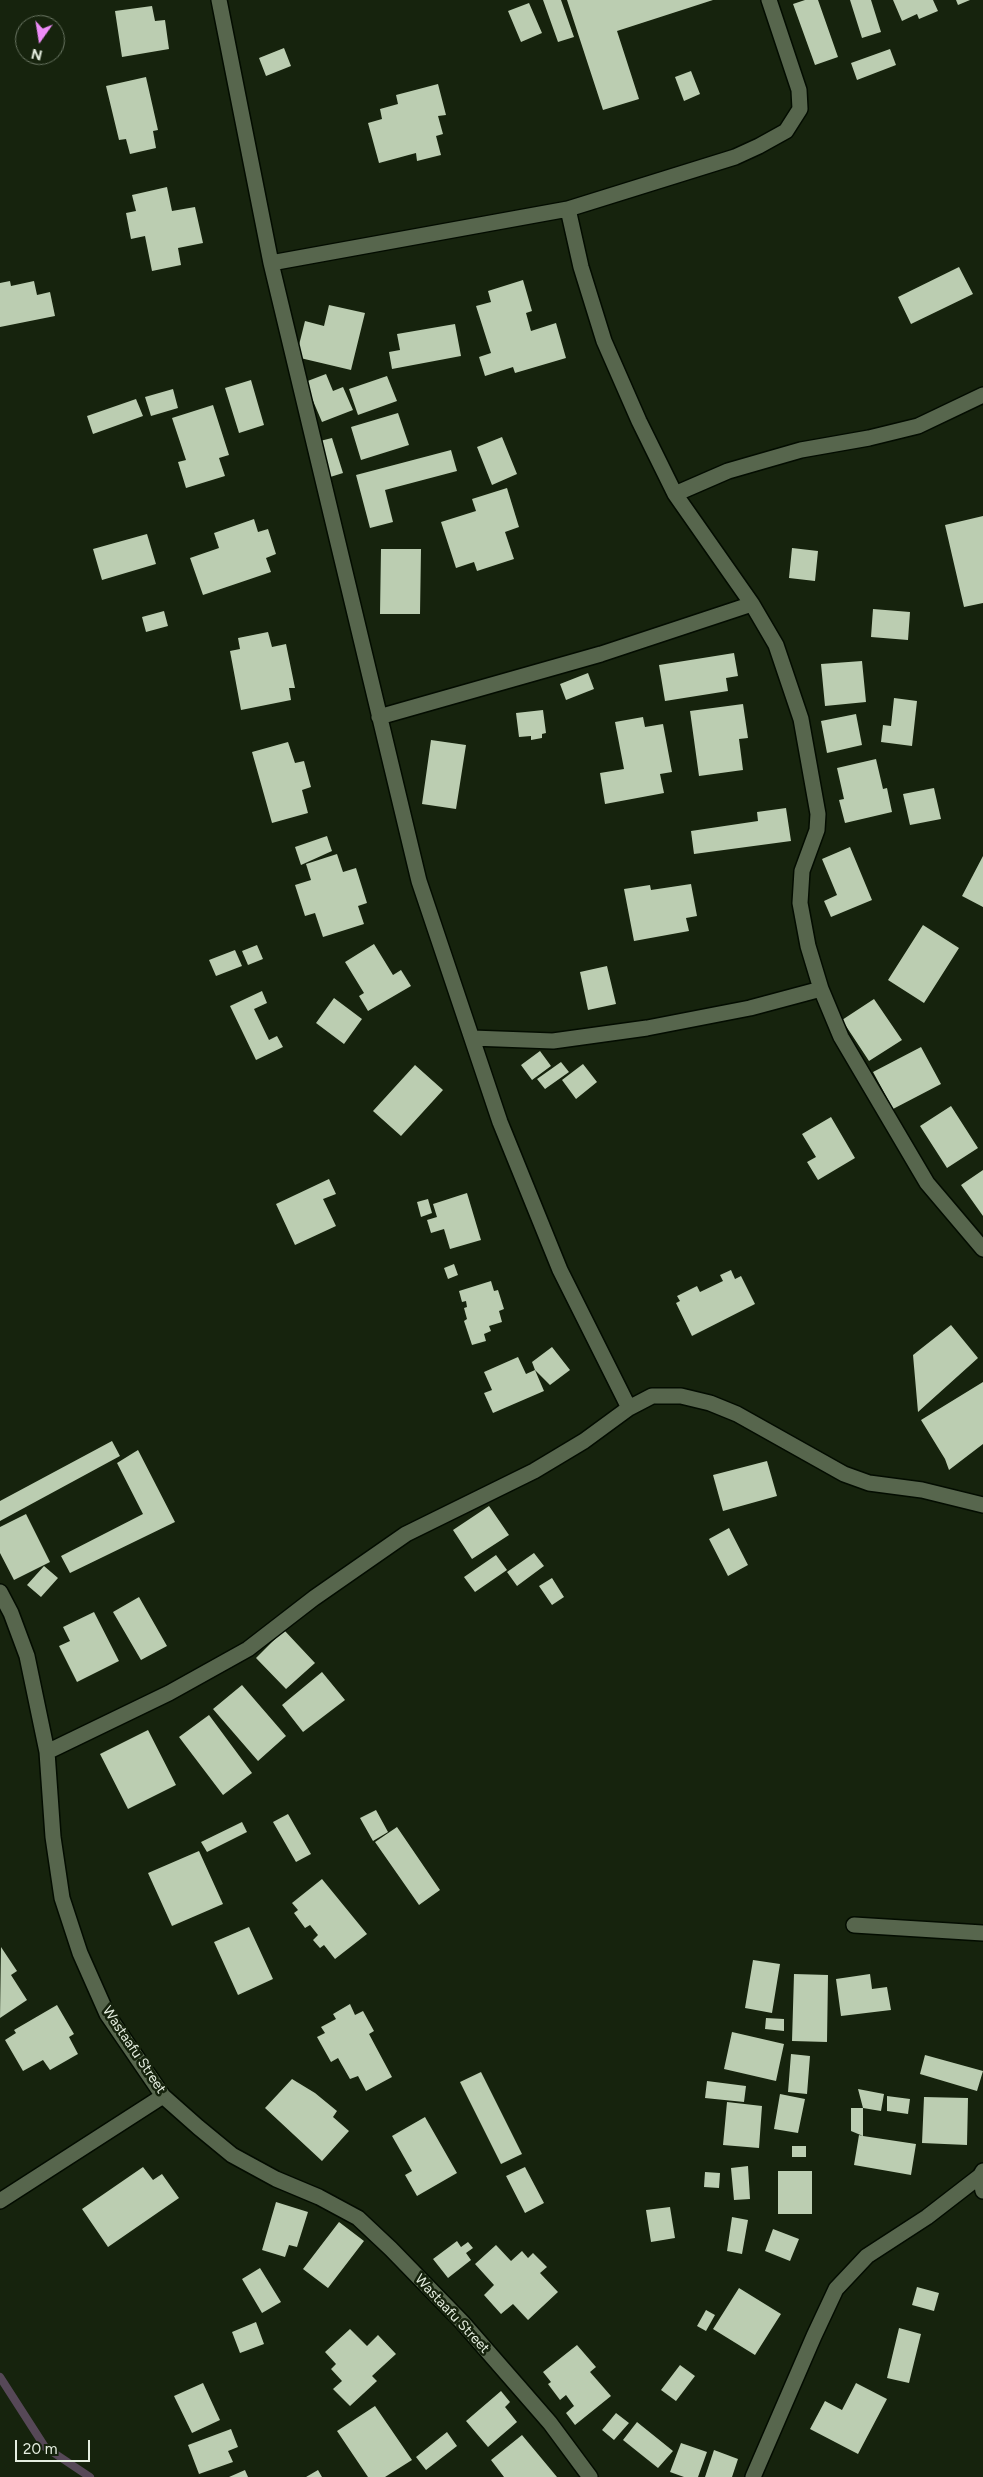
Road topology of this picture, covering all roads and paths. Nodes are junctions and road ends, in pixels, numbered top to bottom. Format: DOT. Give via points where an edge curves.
graph roads {
  1 [pos="219,0"];
  2 [pos="769,0"];
  3 [pos="568,209"];
  4 [pos="271,263"];
  5 [pos="983,395"];
  6 [pos="675,494"];
  7 [pos="752,604"];
  8 [pos="378,717"];
  9 [pos="821,988"];
  10 [pos="472,1038"];
  11 [pos="983,1249"];
  12 [pos="629,1408"];
  13 [pos="983,1504"];
  14 [pos="0,1592"];
  15 [pos="47,1752"];
  16 [pos="854,1925"];
  17 [pos="983,1933"];
  18 [pos="163,2096"];
  19 [pos="981,2173"];
  20 [pos="983,2191"];
  21 [pos="0,2201"];
  22 [pos="590,2477"];
  23 [pos="753,2477"];
  1 -- 4 [label="street"];
  2 -- 3 [label="street" via="799,90 800,109 786,131 735,157"];
  3 -- 4 [label="street"];
  3 -- 6 [label="street" via="581,268 604,341"];
  4 -- 8 [label="street"];
  5 -- 6 [label="street" via="918,426 801,450 728,471"];
  6 -- 7 [label="street"];
  7 -- 8 [label="street" via="602,654"];
  7 -- 9 [label="street" via="776,645 801,719 818,814 817,830 802,871 800,904"];
  8 -- 10 [label="street" via="419,881"];
  9 -- 10 [label="street" via="750,1008 646,1028 552,1041"];
  9 -- 11 [label="street" via="841,1038 927,1183"];
  10 -- 12 [label="street" via="500,1122 560,1270"];
  12 -- 13 [label="street" via="652,1396 680,1396 710,1404 737,1414 844,1474 869,1483 922,1490"];
  12 -- 15 [label="street" via="584,1441 534,1471 406,1534 248,1649 169,1693"];
  14 -- 15 [label="street, Wastaafu Street" via="27,1656"];
  15 -- 18 [label="street, Wastaafu Street" via="53,1837 62,1898 80,1953 107,2014"];
  16 -- 17 [label="street"];
  18 -- 21 [label="street"];
  18 -- 22 [label="street, Wastaafu Street" via="232,2155 358,2218 462,2322 550,2423"];
  19 -- 20 [label="street"];
  19 -- 23 [label="street" via="927,2217 867,2256 836,2289"];
}
